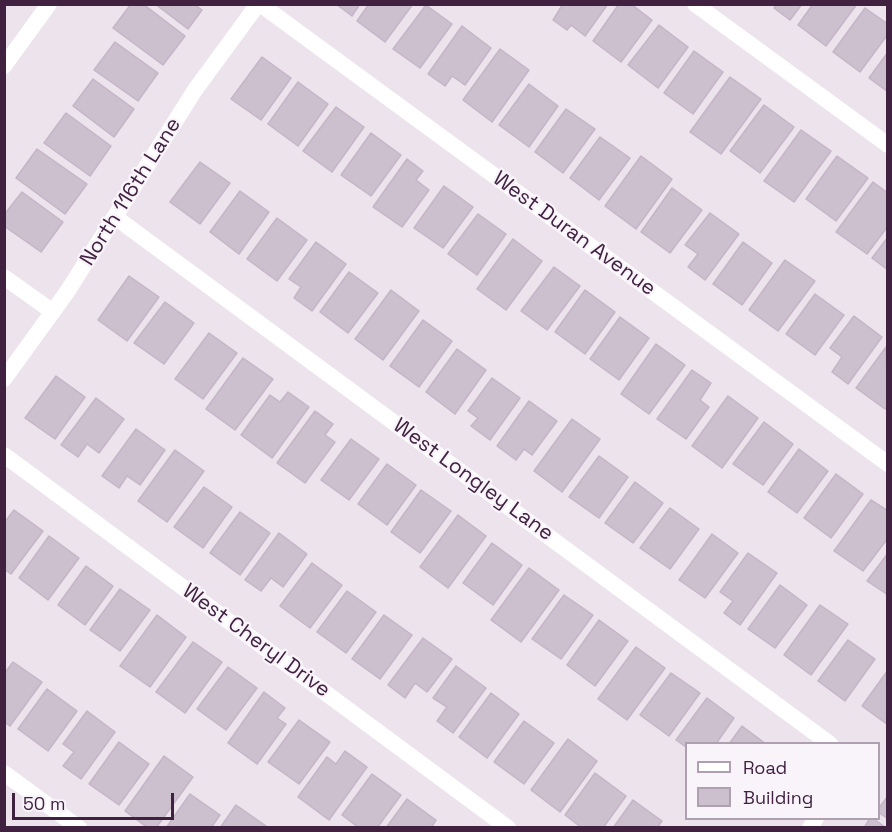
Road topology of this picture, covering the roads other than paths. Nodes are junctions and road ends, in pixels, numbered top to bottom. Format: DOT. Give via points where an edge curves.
graph roads {
  1 [pos="49,4"];
  2 [pos="259,4"];
  3 [pos="695,4"];
  4 [pos="4,66"];
  5 [pos="888,145"];
  6 [pos="115,217"];
  7 [pos="4,277"];
  8 [pos="53,312"];
  9 [pos="4,380"];
  10 [pos="4,455"];
  11 [pos="888,464"];
  12 [pos="827,742"];
  13 [pos="4,773"];
  14 [pos="79,828"];
  15 [pos="508,828"];
  1 -- 4 [label="street"];
  2 -- 6 [label="street, North 116th Lane" via="195,90"];
  2 -- 11 [label="street, West Duran Avenue"];
  3 -- 5 [label="street"];
  6 -- 8 [label="street, North 116th Lane"];
  6 -- 12 [label="street, West Longley Lane"];
  7 -- 8 [label="street"];
  8 -- 9 [label="street, North 116th Lane"];
  10 -- 15 [label="street, West Cheryl Drive"];
  13 -- 14 [label="street"];
}
